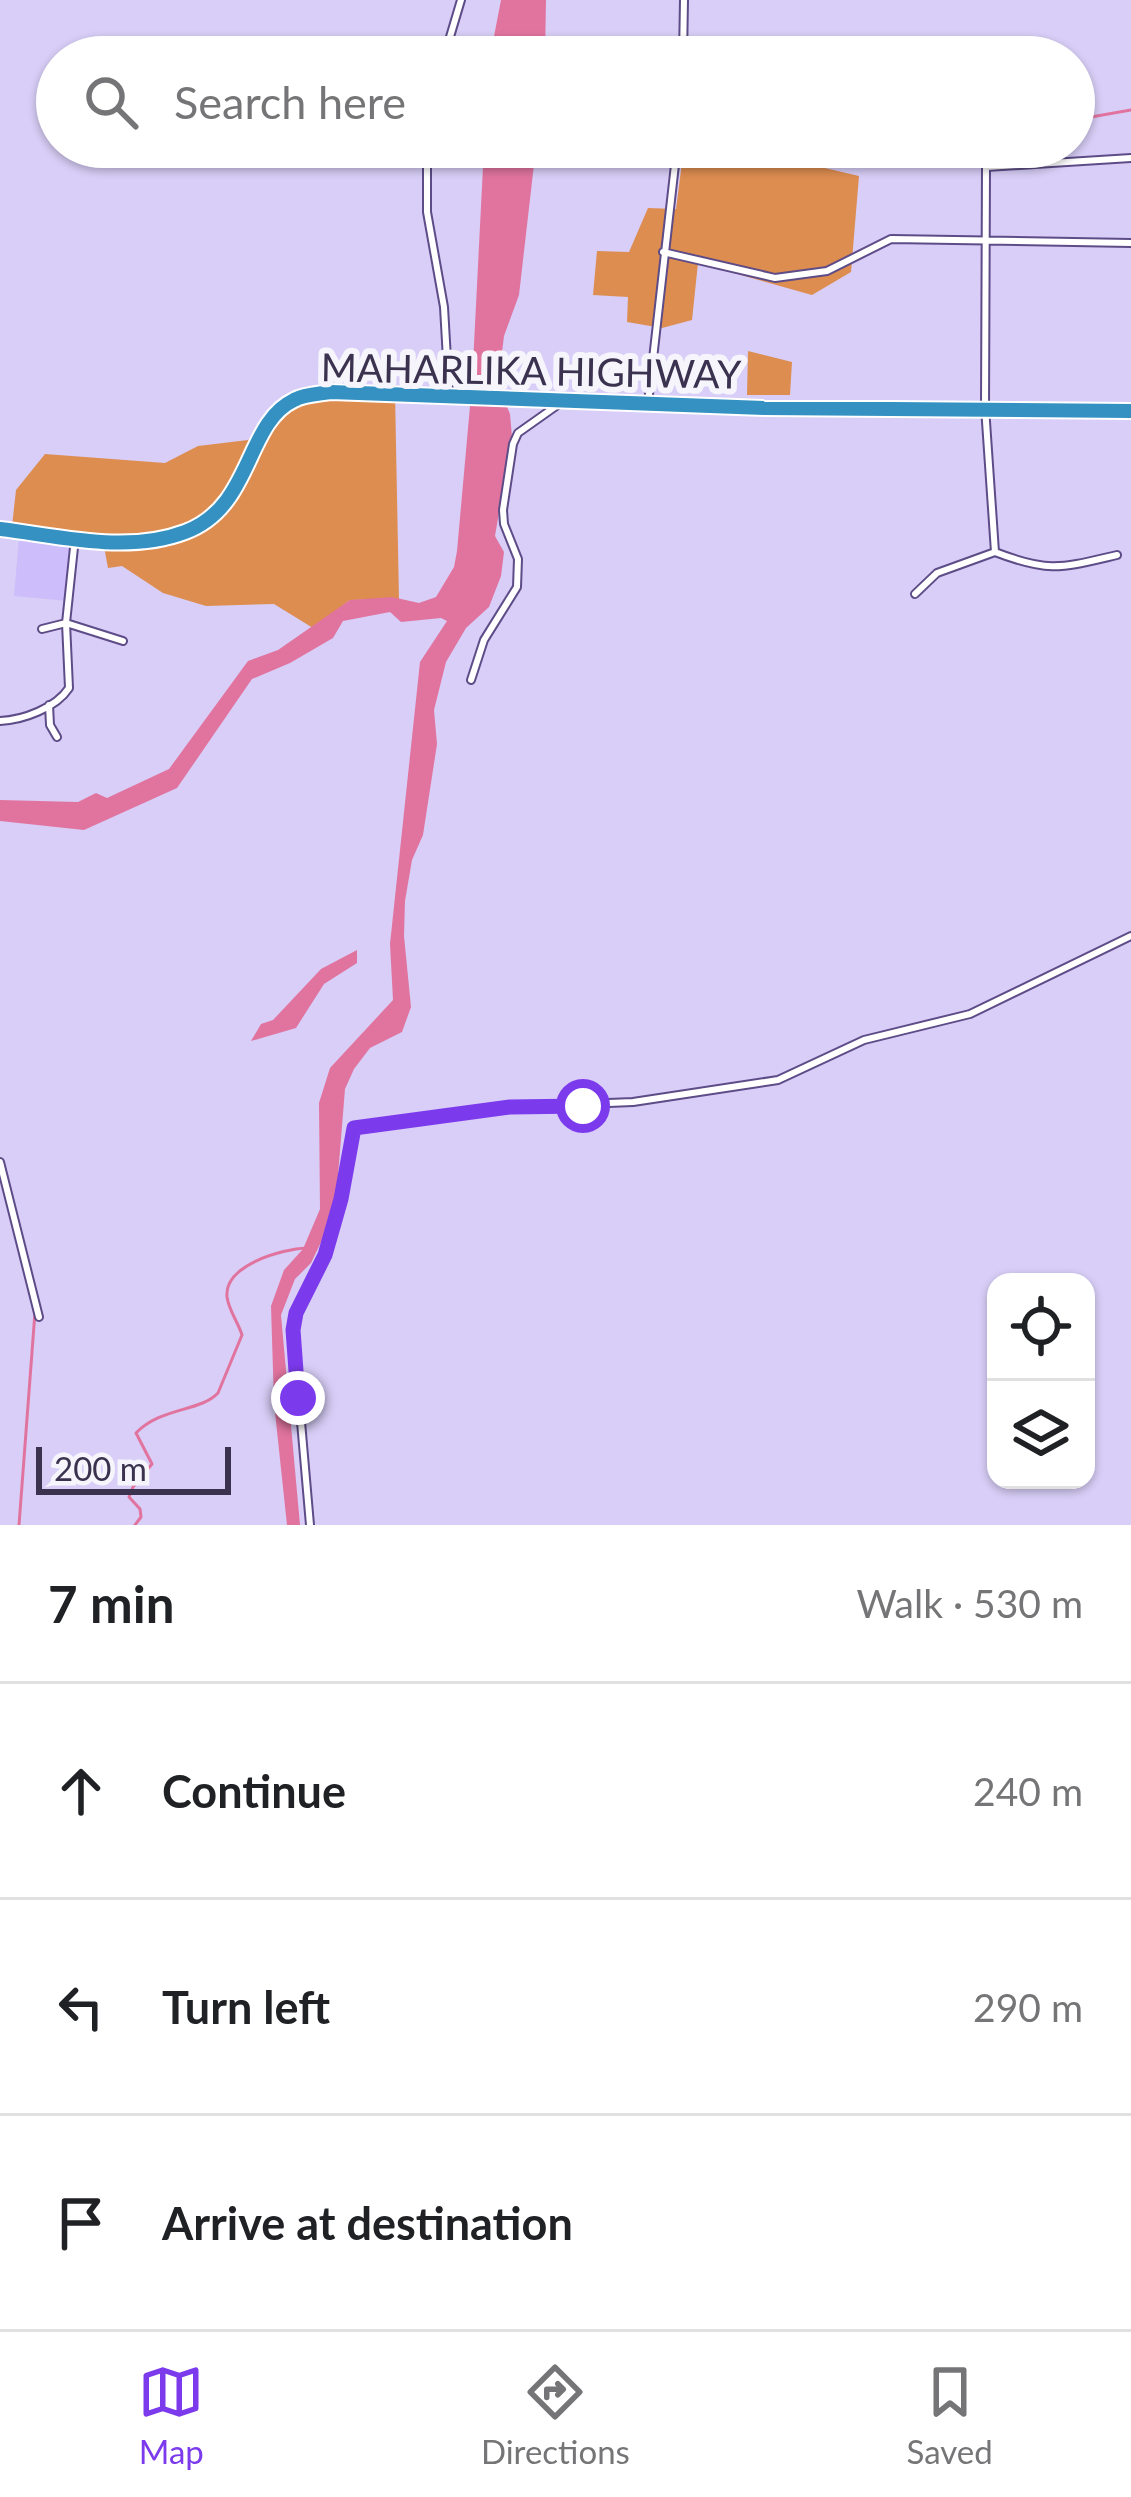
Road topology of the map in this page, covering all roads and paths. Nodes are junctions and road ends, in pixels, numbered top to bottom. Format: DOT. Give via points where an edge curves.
graph roads {
  1 [pos="461,0"];
  2 [pos="684,0"];
  3 [pos="450,36"];
  4 [pos="683,36"];
  5 [pos="1131,158"];
  6 [pos="1095,160"];
  7 [pos="425,168"];
  8 [pos="673,168"];
  9 [pos="986,168"];
  10 [pos="984,242"];
  11 [pos="1131,243"];
  12 [pos="663,251"];
  13 [pos="449,394"];
  14 [pos="566,399"];
  15 [pos="648,403"];
  16 [pos="985,407"];
  17 [pos="1131,411"];
  18 [pos="0,529"];
  19 [pos="74,538"];
  20 [pos="995,552"];
  21 [pos="1117,555"];
  22 [pos="916,594"];
  23 [pos="66,623"];
  24 [pos="42,629"];
  25 [pos="124,640"];
  26 [pos="470,680"];
  27 [pos="49,705"];
  28 [pos="0,721"];
  29 [pos="57,736"];
  30 [pos="1131,936"];
  31 [pos="0,1162"];
  32 [pos="39,1317"];
  33 [pos="310,1525"];
  1 -- 3 [label="street"];
  2 -- 4 [label="street"];
  5 -- 6 [label="street"];
  7 -- 13 [label="street"];
  8 -- 12 [label="street"];
  9 -- 10 [label="street"];
  10 -- 11 [label="street"];
  10 -- 12 [label="street" via="891,239 827,272 775,278"];
  10 -- 16 [label="street"];
  12 -- 15 [label="street"];
  13 -- 14 [label="highway, MAHARLIKA HIGHWAY"];
  13 -- 19 [label="highway, MAHARLIKA HIGHWAY" via="295,399 269,420 248,469 209,519 142,543"];
  14 -- 15 [label="highway, MAHARLIKA HIGHWAY"];
  14 -- 26 [label="street" via="513,444 502,510 518,559 517,586"];
  15 -- 16 [label="highway, MAHARLIKA HIGHWAY"];
  16 -- 17 [label="highway, MAHARLIKA HIGHWAY"];
  16 -- 20 [label="street"];
  18 -- 19 [label="highway, MAHARLIKA HIGHWAY"];
  19 -- 23 [label="street"];
  20 -- 21 [label="street" via="1036,568"];
  20 -- 22 [label="street" via="937,573"];
  23 -- 24 [label="street"];
  23 -- 25 [label="street"];
  23 -- 27 [label="street" via="70,681"];
  27 -- 28 [label="street"];
  27 -- 29 [label="street"];
  30 -- 33 [label="street" via="970,1014 878,1035 778,1079 633,1102 510,1107 354,1128 330,1237 293,1330"];
  31 -- 32 [label="street"];
}
